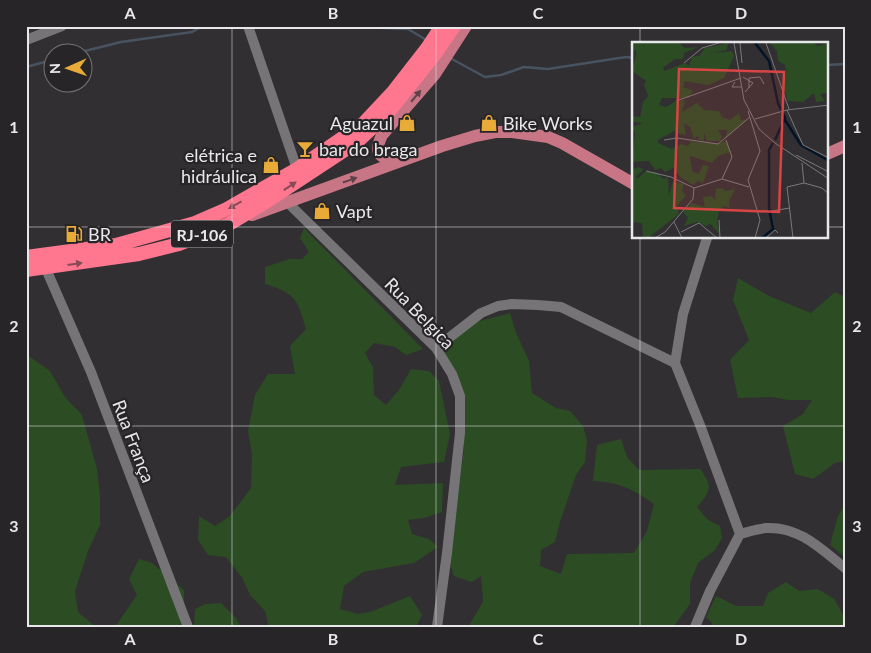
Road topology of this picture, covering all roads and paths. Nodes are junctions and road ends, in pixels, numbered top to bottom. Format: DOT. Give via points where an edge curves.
graph roads {
  1 [pos="62,26"];
  2 [pos="248,26"];
  3 [pos="454,26"];
  4 [pos="466,26"];
  5 [pos="444,37"];
  6 [pos="26,40"];
  7 [pos="435,55"];
  8 [pos="845,146"];
  9 [pos="828,154"];
  10 [pos="407,159"];
  11 [pos="297,169"];
  12 [pos="632,183"];
  13 [pos="287,202"];
  14 [pos="229,224"];
  15 [pos="707,239"];
  16 [pos="26,258"];
  17 [pos="46,268"];
  18 [pos="26,270"];
  19 [pos="436,348"];
  20 [pos="676,363"];
  21 [pos="740,534"];
  22 [pos="845,568"];
  23 [pos="188,627"];
  24 [pos="437,627"];
  25 [pos="695,627"];
  1 -- 6 [label="street"];
  2 -- 11 [label="street"];
  3 -- 5 [label="highway, RJ-106"];
  4 -- 5 [label="main road"];
  5 -- 7 [label="highway, RJ-106"];
  10 -- 7 [label="main road, one-way" via="382,157 378,147 380,139 411,102"];
  7 -- 11 [label="highway, RJ-106" via="363,124"];
  14 -- 7 [label="highway, RJ-106, one-way" via="357,142 388,113"];
  8 -- 9 [label="main road"];
  10 -- 12 [label="main road" via="475,136 512,132 548,137"];
  13 -- 10 [label="main road, one-way"];
  11 -- 16 [label="highway, RJ-106, one-way" via="225,210 195,223 116,244"];
  13 -- 14 [label="main road"];
  13 -- 19 [label="street, Rua Belgica"];
  17 -- 14 [label="highway, RJ-106, one-way" via="139,254 179,244"];
  15 -- 20 [label="street" via="683,314"];
  17 -- 18 [label="highway, RJ-106"];
  17 -- 23 [label="street, Rua França" via="91,372"];
  19 -- 20 [label="street" via="481,313 512,304 538,305 561,307"];
  19 -- 24 [label="street, Rua Belgica" via="452,374 460,396 460,433"];
  20 -- 21 [label="street"];
  21 -- 22 [label="street" via="764,528 792,530 809,539"];
  21 -- 25 [label="street"];
}
